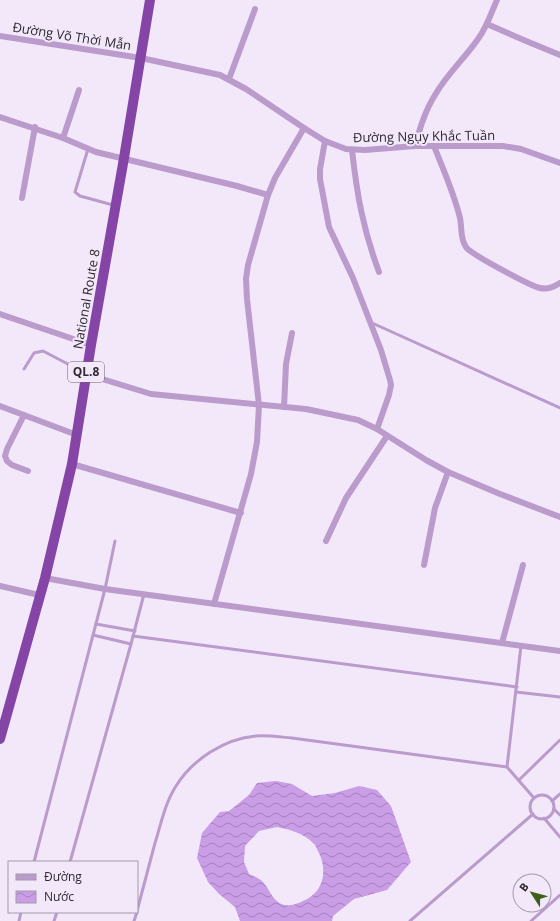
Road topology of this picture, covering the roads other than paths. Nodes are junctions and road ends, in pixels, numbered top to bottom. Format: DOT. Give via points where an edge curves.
graph roads {
  1 [pos="150,0"];
  2 [pos="497,0"];
  3 [pos="255,9"];
  4 [pos="487,24"];
  5 [pos="0,36"];
  6 [pos="560,55"];
  7 [pos="140,58"];
  8 [pos="229,79"];
  9 [pos="79,90"];
  10 [pos="0,117"];
  11 [pos="35,127"];
  12 [pos="304,128"];
  13 [pos="63,138"];
  14 [pos="325,141"];
  15 [pos="415,146"];
  16 [pos="434,146"];
  17 [pos="88,149"];
  18 [pos="352,150"];
  19 [pos="124,158"];
  20 [pos="560,163"];
  21 [pos="268,195"];
  22 [pos="22,198"];
  23 [pos="116,206"];
  24 [pos="379,272"];
  25 [pos="560,283"];
  26 [pos="0,314"];
  27 [pos="370,322"];
  28 [pos="292,333"];
  29 [pos="91,345"];
  30 [pos="24,369"];
  31 [pos="86,374"];
  32 [pos="259,405"];
  33 [pos="0,406"];
  34 [pos="284,407"];
  35 [pos="560,408"];
  36 [pos="24,415"];
  37 [pos="376,429"];
  38 [pos="77,435"];
  39 [pos="387,436"];
  40 [pos="72,464"];
  41 [pos="28,471"];
  42 [pos="448,472"];
  43 [pos="241,513"];
  44 [pos="560,517"];
  45 [pos="115,541"];
  46 [pos="326,541"];
  47 [pos="424,565"];
  48 [pos="523,565"];
  49 [pos="44,578"];
  50 [pos="0,586"];
  51 [pos="105,589"];
  52 [pos="144,594"];
  53 [pos="39,595"];
  54 [pos="214,604"];
  55 [pos="96,624"];
  56 [pos="135,631"];
  57 [pos="92,635"];
  58 [pos="134,636"];
  59 [pos="502,643"];
  60 [pos="131,644"];
  61 [pos="521,646"];
  62 [pos="560,651"];
  63 [pos="517,687"];
  64 [pos="516,692"];
  65 [pos="560,697"];
  66 [pos="0,739"];
  67 [pos="560,740"];
  68 [pos="507,766"];
  69 [pos="518,780"];
  70 [pos="560,794"];
  71 [pos="534,798"];
  72 [pos="552,801"];
  73 [pos="554,809"];
  74 [pos="533,814"];
  75 [pos="560,815"];
  76 [pos="544,818"];
  77 [pos="560,837"];
  78 [pos="34,861"];
  79 [pos="70,861"];
  80 [pos="560,897"];
  81 [pos="138,907"];
  82 [pos="410,921"];
  83 [pos="531,921"];
  1 -- 7 [label="highway, National Route 8 / QL.8"];
  2 -- 4 [label="street"];
  3 -- 8 [label="street"];
  4 -- 6 [label="street"];
  4 -- 15 [label="street" via="440,86 423,119"];
  5 -- 7 [label="street, Đường Võ Thời Mẫn"];
  7 -- 8 [label="street, Đường Ngụy Khắc Tuần"];
  7 -- 19 [label="highway, National Route 8 / QL.8"];
  8 -- 12 [label="street, Đường Ngụy Khắc Tuần"];
  9 -- 13 [label="street"];
  10 -- 11 [label="street"];
  11 -- 13 [label="street"];
  11 -- 22 [label="street"];
  12 -- 14 [label="street, Đường Ngụy Khắc Tuần"];
  12 -- 21 [label="street"];
  13 -- 17 [label="street"];
  14 -- 18 [label="street, Đường Ngụy Khắc Tuần"];
  14 -- 27 [label="street" via="320,179 329,227"];
  15 -- 16 [label="street, Đường Ngụy Khắc Tuần"];
  15 -- 18 [label="street, Đường Ngụy Khắc Tuần"];
  16 -- 20 [label="street, Đường Ngụy Khắc Tuần" via="510,146"];
  16 -- 25 [label="street" via="461,221 463,242 469,251 540,288 549,289"];
  17 -- 19 [label="street"];
  17 -- 23 [label="lane" via="75,192 80,196"];
  18 -- 24 [label="street" via="360,209"];
  19 -- 21 [label="street"];
  19 -- 23 [label="highway, National Route 8 / QL.8"];
  21 -- 32 [label="street" via="251,252 246,279"];
  23 -- 29 [label="highway, National Route 8 / QL.8"];
  26 -- 29 [label="street"];
  27 -- 35 [label="lane"];
  27 -- 37 [label="street" via="391,385"];
  28 -- 34 [label="street" via="286,364"];
  29 -- 31 [label="highway, National Route 8 / QL.8"];
  30 -- 31 [label="lane" via="34,354 43,351"];
  31 -- 32 [label="street" via="151,394"];
  31 -- 38 [label="highway, National Route 8 / QL.8"];
  32 -- 34 [label="street"];
  32 -- 43 [label="street" via="256,449"];
  33 -- 36 [label="street"];
  34 -- 37 [label="street" via="346,417"];
  36 -- 38 [label="street"];
  36 -- 41 [label="street" via="5,456 12,465"];
  37 -- 39 [label="street"];
  38 -- 40 [label="highway, National Route 8 / QL.8"];
  39 -- 42 [label="street"];
  39 -- 46 [label="street" via="346,498"];
  40 -- 43 [label="street"];
  40 -- 49 [label="highway, National Route 8 / QL.8"];
  42 -- 44 [label="street"];
  42 -- 47 [label="street" via="435,508"];
  43 -- 54 [label="street"];
  45 -- 51 [label="lane"];
  48 -- 59 [label="street"];
  49 -- 51 [label="street"];
  49 -- 53 [label="highway, National Route 8 / QL.8"];
  50 -- 53 [label="street"];
  51 -- 52 [label="street"];
  51 -- 55 [label="lane"];
  52 -- 54 [label="street"];
  52 -- 56 [label="lane"];
  53 -- 66 [label="highway, National Route 8 / QL.8"];
  54 -- 59 [label="street"];
  55 -- 56 [label="lane"];
  55 -- 57 [label="lane"];
  56 -- 58 [label="lane"];
  57 -- 60 [label="lane"];
  57 -- 78 [label="lane"];
  58 -- 60 [label="lane"];
  58 -- 63 [label="lane"];
  59 -- 61 [label="street"];
  60 -- 79 [label="lane"];
  61 -- 62 [label="street"];
  61 -- 63 [label="lane"];
  63 -- 64 [label="lane"];
  64 -- 65 [label="lane"];
  64 -- 68 [label="lane"];
  67 -- 69 [label="lane"];
  68 -- 69 [label="lane"];
  68 -- 81 [label="lane" via="292,738 256,736 230,742 200,759 176,786 163,815"];
  69 -- 71 [label="lane"];
  70 -- 72 [label="lane"];
  71 -- 72 [label="lane" via="544,795"];
  71 -- 74 [label="lane" via="530,808"];
  72 -- 73 [label="lane"];
  73 -- 75 [label="lane"];
  73 -- 76 [label="lane"];
  74 -- 76 [label="lane"];
  74 -- 82 [label="lane"];
  76 -- 77 [label="lane"];
  80 -- 83 [label="lane"];
}
